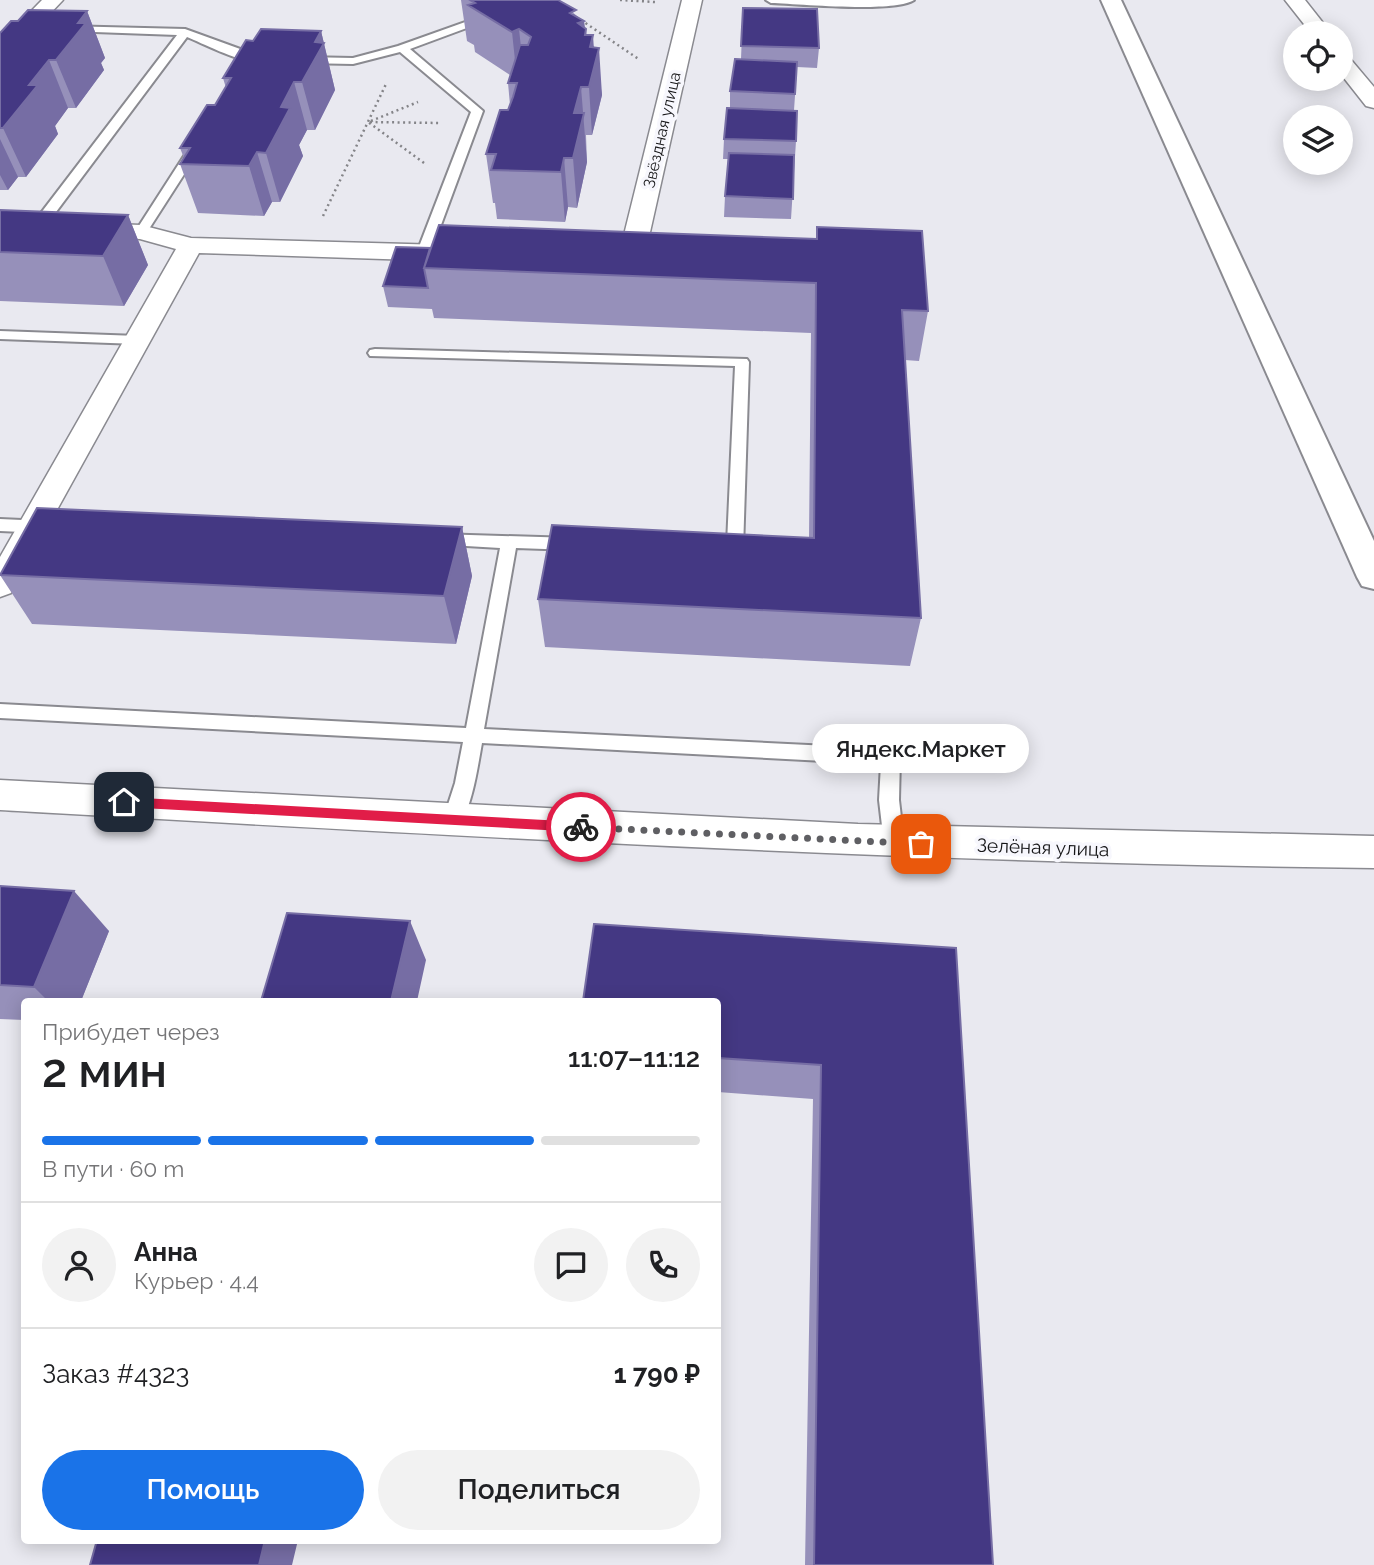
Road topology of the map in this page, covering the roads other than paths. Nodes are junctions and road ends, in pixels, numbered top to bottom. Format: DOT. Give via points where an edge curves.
graph roads {
  1 [pos="53,0"];
  2 [pos="537,0"];
  3 [pos="692,0"];
  4 [pos="771,0"];
  5 [pos="909,0"];
  6 [pos="1111,0"];
  7 [pos="1295,0"];
  8 [pos="1312,21"];
  9 [pos="54,28"];
  10 [pos="186,32"];
  11 [pos="402,48"];
  12 [pos="0,55"];
  13 [pos="252,59"];
  14 [pos="277,60"];
  15 [pos="290,60"];
  16 [pos="244,71"];
  17 [pos="1353,75"];
  18 [pos="1374,102"];
  19 [pos="200,140"];
  20 [pos="0,228"];
  21 [pos="36,229"];
  22 [pos="141,232"];
  23 [pos="191,246"];
  24 [pos="424,252"];
  25 [pos="469,254"];
  26 [pos="585,258"];
  27 [pos="0,335"];
  28 [pos="138,340"];
  29 [pos="375,353"];
  30 [pos="0,525"];
  31 [pos="33,527"];
  32 [pos="60,528"];
  33 [pos="427,540"];
  34 [pos="509,542"];
  35 [pos="589,545"];
  36 [pos="708,549"];
  37 [pos="1374,578"];
  38 [pos="0,585"];
  39 [pos="0,711"];
  40 [pos="473,735"];
  41 [pos="0,795"];
  42 [pos="453,820"];
  43 [pos="894,843"];
  44 [pos="1374,852"];
  1 -- 12 [label="street" via="35,27"];
  2 -- 11 [label="lane"];
  3 -- 26 [label="street, Звёздная улица" via="638,259"];
  4 -- 5 [label="lane"];
  6 -- 37 [label="main road"];
  7 -- 8 [label="street"];
  9 -- 10 [label="lane"];
  10 -- 13 [label="lane"];
  10 -- 21 [label="lane"];
  11 -- 15 [label="lane" via="353,61"];
  11 -- 24 [label="lane" via="477,111"];
  13 -- 14 [label="lane"];
  13 -- 16 [label="lane"];
  17 -- 18 [label="street"];
  19 -- 22 [label="lane"];
  20 -- 21 [label="street"];
  21 -- 22 [label="street"];
  22 -- 23 [label="street"];
  23 -- 24 [label="street"];
  23 -- 28 [label="street"];
  24 -- 25 [label="street"];
  27 -- 28 [label="lane"];
  28 -- 31 [label="street"];
  29 -- 36 [label="lane" via="743,362 735,550"];
  30 -- 31 [label="lane"];
  31 -- 32 [label="lane"];
  31 -- 38 [label="street"];
  33 -- 34 [label="lane"];
  34 -- 35 [label="lane"];
  34 -- 40 [label="lane"];
  39 -- 40 [label="lane"];
  40 -- 42 [label="lane"];
  40 -- 43 [label="lane" via="891,757"];
  41 -- 42 [label="street, Зелёная улица"];
  42 -- 43 [label="street, Зелёная улица"];
  43 -- 44 [label="street, Зелёная улица"];
}
